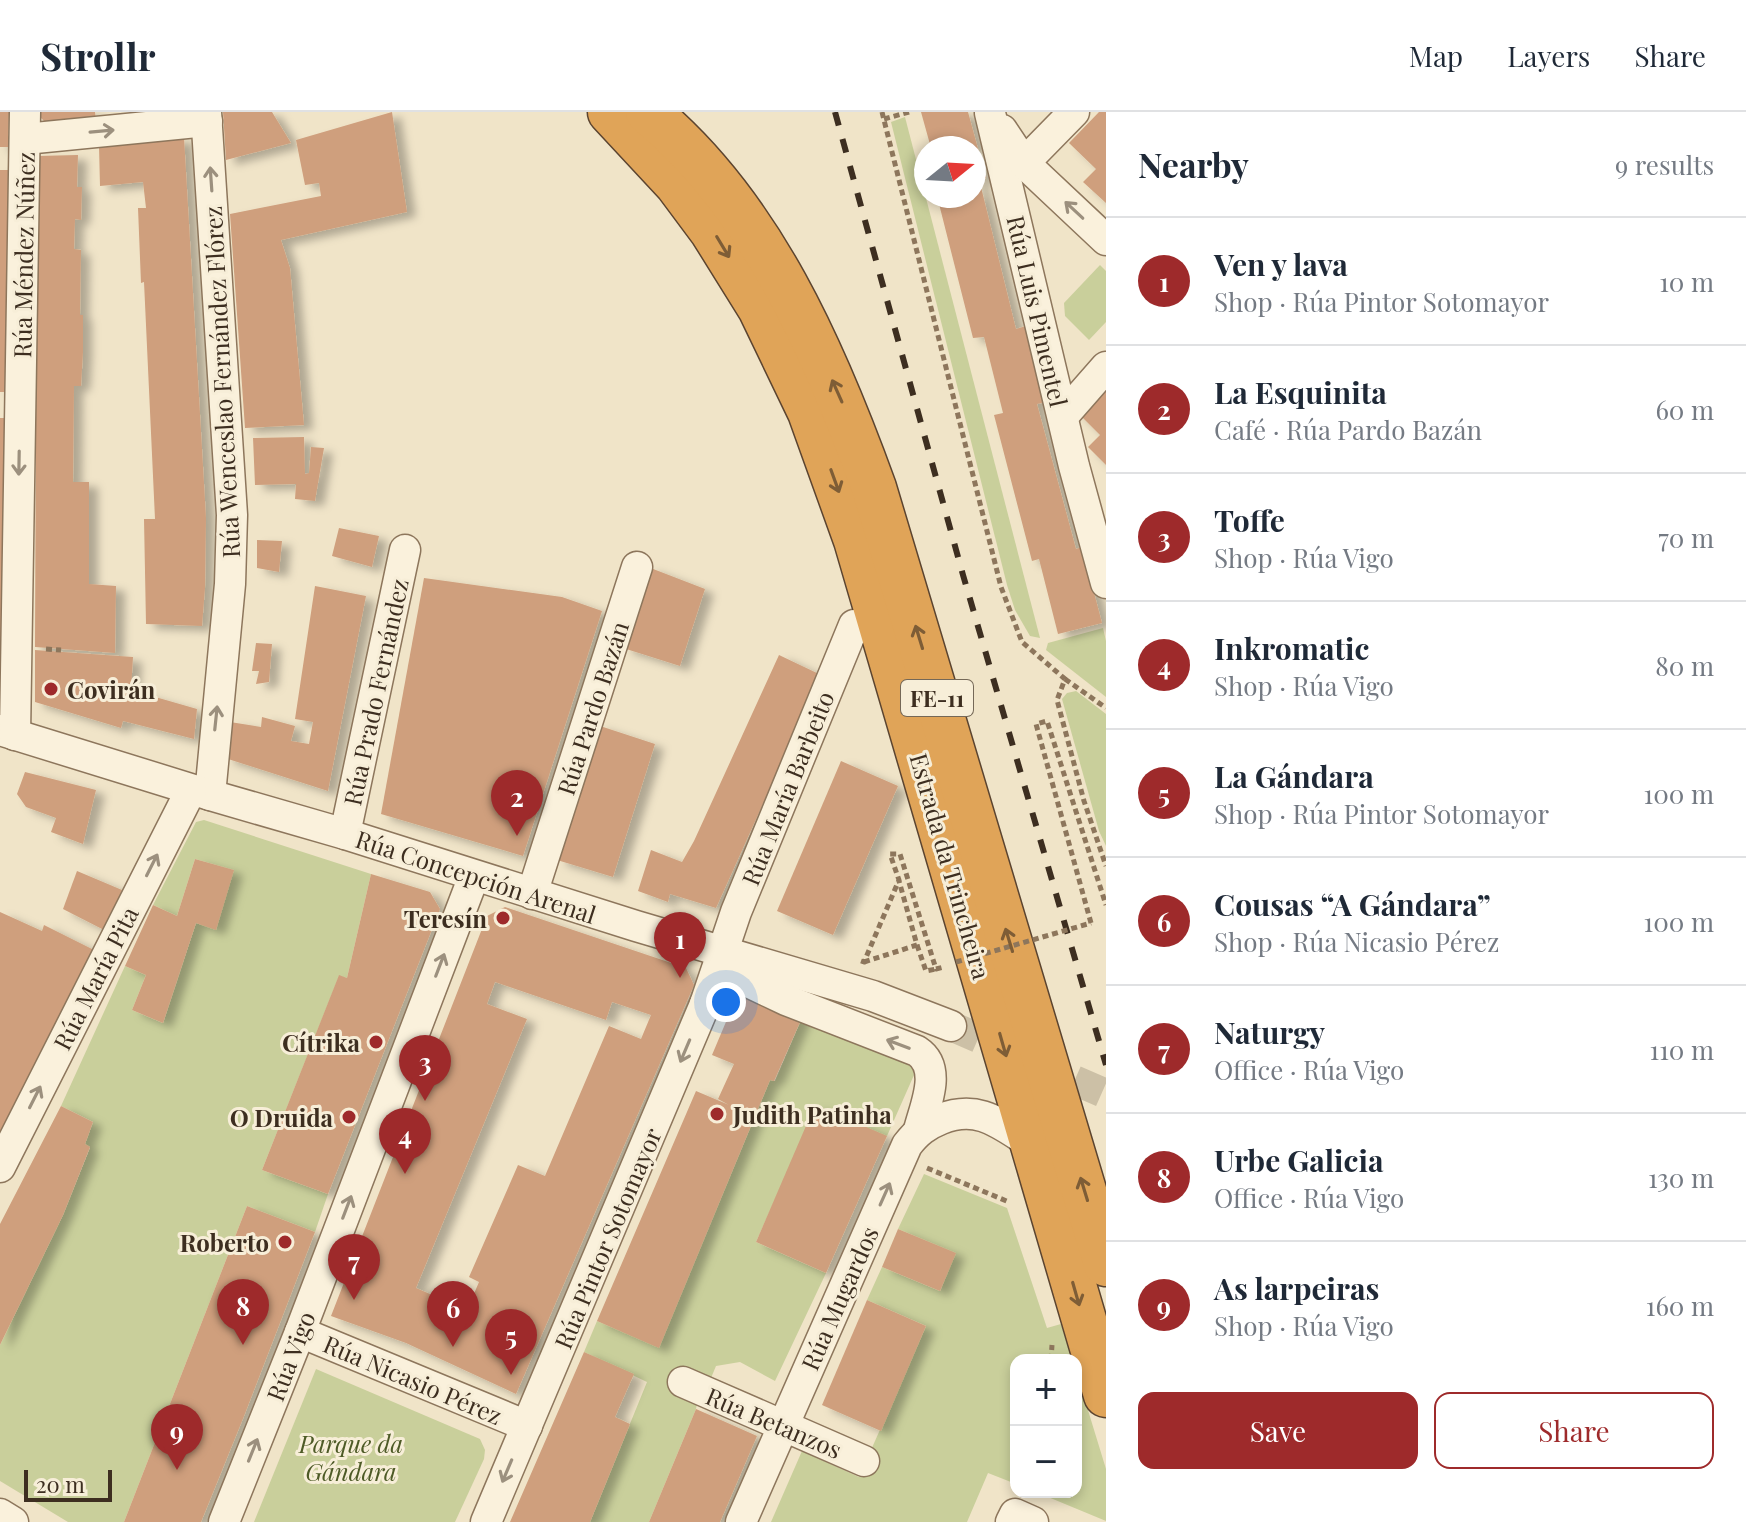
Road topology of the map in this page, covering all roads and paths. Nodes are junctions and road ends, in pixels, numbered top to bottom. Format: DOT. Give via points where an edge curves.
graph roads {
  1 [pos="610,112"];
  2 [pos="648,112"];
  3 [pos="909,112"];
  4 [pos="1074,112"];
  5 [pos="990,113"];
  6 [pos="207,116"];
  7 [pos="883,116"];
  8 [pos="18,143"];
  9 [pos="1024,163"];
  10 [pos="1106,240"];
  11 [pos="1106,367"];
  12 [pos="10,407"];
  13 [pos="1063,416"];
  14 [pos="1074,466"];
  15 [pos="1106,497"];
  16 [pos="856,540"];
  17 [pos="405,550"];
  18 [pos="637,567"];
  19 [pos="1106,583"];
  20 [pos="854,625"];
  21 [pos="1065,679"];
  22 [pos="1106,708"];
  23 [pos="8,732"];
  24 [pos="200,792"];
  25 [pos="345,834"];
  26 [pos="900,854"];
  27 [pos="1106,866"];
  28 [pos="474,876"];
  29 [pos="899,880"];
  30 [pos="532,894"];
  31 [pos="1106,905"];
  32 [pos="917,945"];
  33 [pos="724,953"];
  34 [pos="850,958"];
  35 [pos="864,962"];
  36 [pos="956,962"];
  37 [pos="878,967"];
  38 [pos="936,969"];
  39 [pos="705,1004"];
  40 [pos="951,1026"];
  41 [pos="919,1130"];
  42 [pos="1032,1144"];
  43 [pos="901,1157"];
  44 [pos="0,1167"];
  45 [pos="1013,1214"];
  46 [pos="1106,1264"];
  47 [pos="300,1332"];
  48 [pos="1051,1336"];
  49 [pos="1051,1354"];
  50 [pos="683,1382"];
  51 [pos="1106,1395"];
  52 [pos="527,1426"];
  53 [pos="783,1426"];
  54 [pos="864,1461"];
  55 [pos="0,1514"];
  56 [pos="13,1522"];
  57 [pos="224,1522"];
  58 [pos="486,1522"];
  59 [pos="741,1522"];
  1 -- 16 [label="highway, Estrada da Trincheira / FE-11, one-way" via="677,184 760,308 810,412"];
  46 -- 2 [label="highway, Estrada da Trincheira / FE-11, one-way" via="874,488 841,397 798,305 753,232 700,163"];
  3 -- 7 [label="path"];
  4 -- 9 [label="street"];
  5 -- 9 [label="street"];
  5 -- 13 [label="street, Rúa Luis Pimentel"];
  8 -- 6 [label="street, one-way"];
  24 -- 6 [label="street, Rúa Wenceslao Fernández Flórez, one-way" via="230,584 232,515"];
  7 -- 21 [label="path" via="1001,587 1022,642"];
  8 -- 12 [label="street, Rúa Méndez Núñez"];
  10 -- 9 [label="street, one-way"];
  11 -- 13 [label="street"];
  12 -- 23 [label="street, Rúa Méndez Núñez, one-way"];
  13 -- 14 [label="street, Rúa Luis Pimentel"];
  14 -- 15 [label="street"];
  14 -- 19 [label="street, Rúa Luis Pimentel"];
  16 -- 20 [label="highway" via="862,592"];
  16 -- 42 [label="highway, Estrada da Trincheira / FE-11, one-way"];
  17 -- 25 [label="street, Rúa Prado Fernández"];
  18 -- 30 [label="street, Rúa Pardo Bazán"];
  20 -- 33 [label="street, Rúa María Barbeito"];
  21 -- 22 [label="path"];
  21 -- 27 [label="path" via="1057,700"];
  23 -- 24 [label="street, Rúa Concepción Arenal"];
  24 -- 25 [label="street, Rúa Concepción Arenal"];
  44 -- 24 [label="street, Rúa María Pita, one-way"];
  25 -- 28 [label="street, Rúa Concepción Arenal"];
  26 -- 29 [label="path" via="890,854"];
  28 -- 30 [label="street, Rúa Concepción Arenal"];
  47 -- 28 [label="street, Rúa Vigo, one-way"];
  29 -- 32 [label="path"];
  29 -- 35 [label="path"];
  30 -- 33 [label="street, Rúa Concepción Arenal"];
  31 -- 36 [label="path, bridge" via="1047,721 1036,724 1091,923"];
  32 -- 35 [label="path"];
  32 -- 38 [label="path" via="926,971"];
  33 -- 39 [label="street, Rúa Pintor Sotomayor"];
  33 -- 40 [label="street, Rúa Concepción Arenal" via="873,996"];
  34 -- 35 [label="path"];
  35 -- 37 [label="path"];
  41 -- 39 [label="street, one-way" via="931,1068 917,1051 746,981 732,981"];
  39 -- 52 [label="street, Rúa Pintor Sotomayor, one-way"];
  41 -- 42 [label="street" via="953,1114 973,1112"];
  41 -- 43 [label="street, Rúa Mugardos"];
  42 -- 51 [label="highway, Estrada da Trincheira / FE-11, one-way"];
  43 -- 45 [label="path" via="1008,1200"];
  53 -- 43 [label="street, Rúa Mugardos, one-way"];
  47 -- 52 [label="street, Rúa Nicasio Pérez"];
  57 -- 47 [label="street, Rúa Vigo, one-way"];
  48 -- 49 [label="path"];
  50 -- 53 [label="street, Rúa Betanzos"];
  52 -- 58 [label="street, Rúa Pintor Sotomayor, one-way"];
  53 -- 54 [label="street, Rúa Betanzos"];
  53 -- 59 [label="street, Rúa Mugardos"];
  55 -- 56 [label="street"];
}
